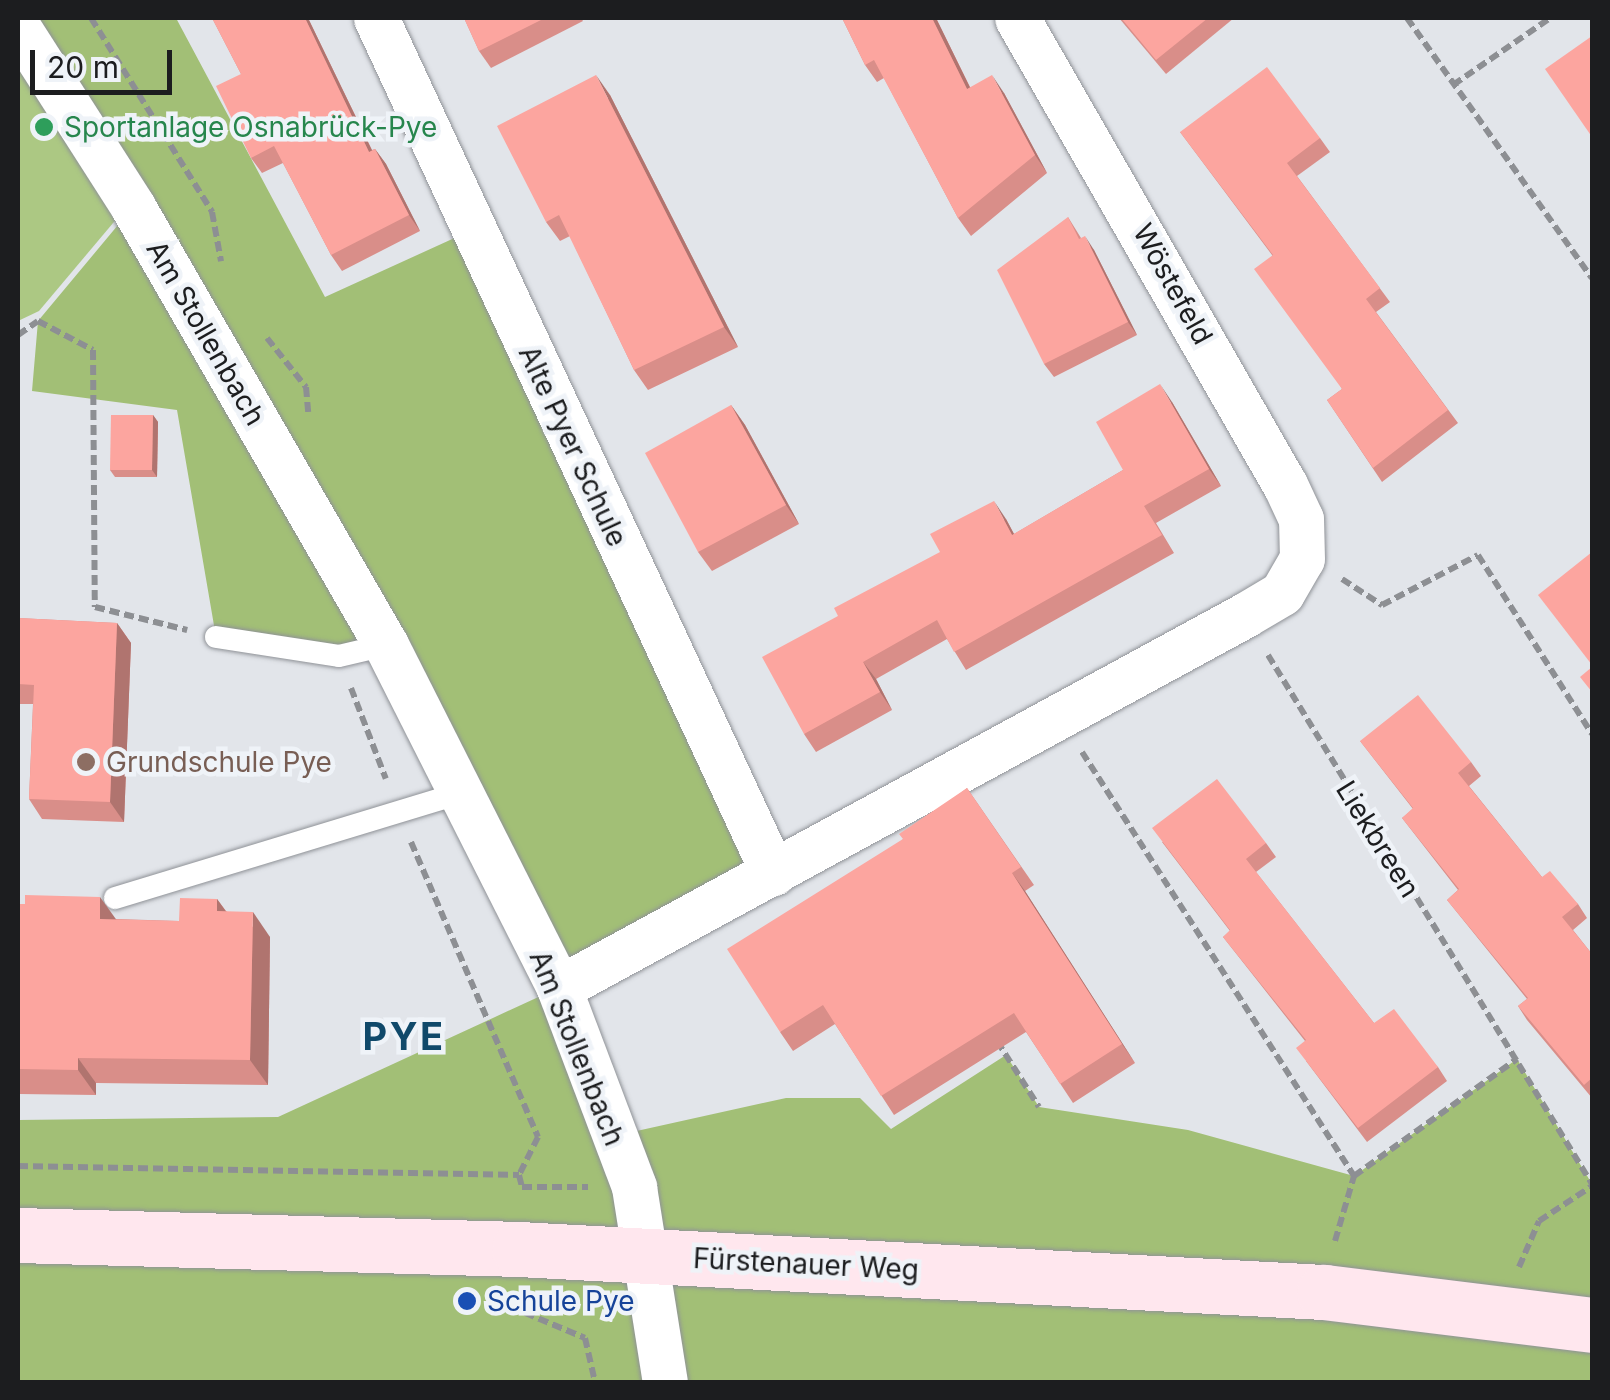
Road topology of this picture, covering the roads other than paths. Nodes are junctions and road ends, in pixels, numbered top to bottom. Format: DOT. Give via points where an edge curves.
graph roads {
  1 [pos="376,18"];
  2 [pos="1017,18"];
  3 [pos="18,26"];
  4 [pos="216,637"];
  5 [pos="386,646"];
  6 [pos="458,794"];
  7 [pos="773,873"];
  8 [pos="115,898"];
  9 [pos="559,988"];
  10 [pos="18,1235"];
  11 [pos="649,1256"];
  12 [pos="1592,1325"];
  13 [pos="665,1382"];
  1 -- 7 [label="street, Alte Pyer Schule"];
  2 -- 7 [label="street, Wöstefeld" via="1286,485 1301,518 1302,559 1282,593 1245,615"];
  3 -- 5 [label="street, Am Stollenbach" via="134,207"];
  4 -- 5 [label="lane" via="339,656"];
  5 -- 6 [label="street, Am Stollenbach"];
  6 -- 8 [label="lane"];
  6 -- 9 [label="street, Am Stollenbach"];
  7 -- 9 [label="street"];
  9 -- 11 [label="street, Am Stollenbach" via="634,1187"];
  10 -- 11 [label="street, Fürstenauer Weg"];
  11 -- 12 [label="street, Fürstenauer Weg" via="1324,1292"];
  11 -- 13 [label="street, Am Stollenbach"];
}
